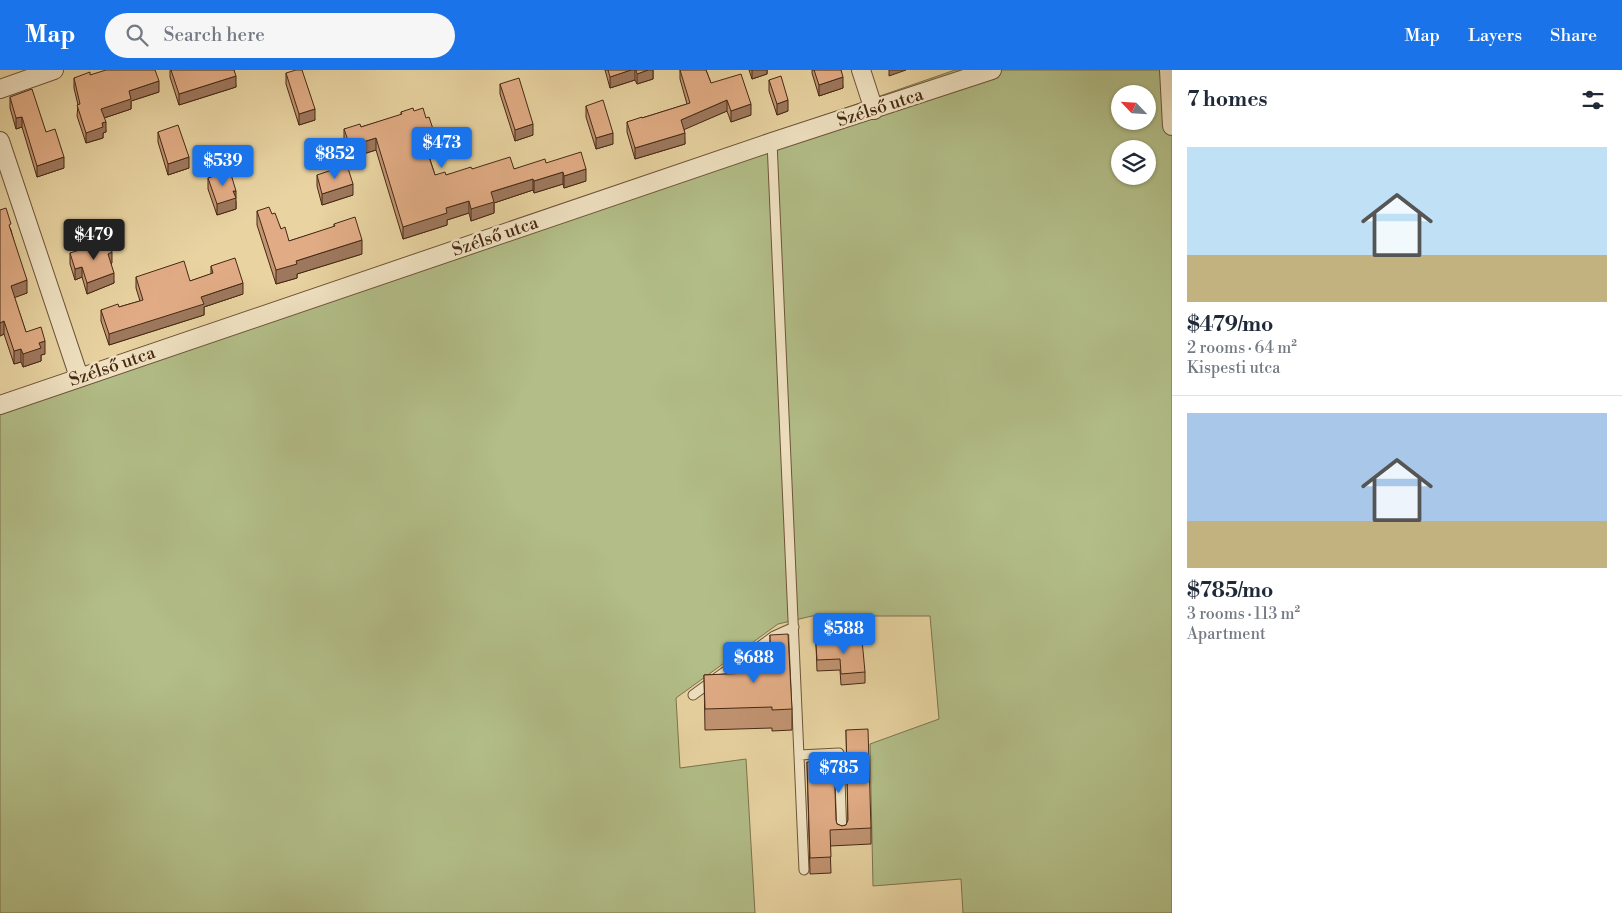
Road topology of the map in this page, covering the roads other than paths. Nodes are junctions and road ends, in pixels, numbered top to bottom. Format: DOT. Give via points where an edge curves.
graph roads {
  1 [pos="54,70"];
  2 [pos="861,70"];
  3 [pos="992,70"];
  4 [pos="1169,70"];
  5 [pos="0,89"];
  6 [pos="874,110"];
  7 [pos="1172,126"];
  8 [pos="0,141"];
  9 [pos="772,142"];
  10 [pos="79,377"];
  11 [pos="0,405"];
  12 [pos="794,626"];
  13 [pos="693,695"];
  14 [pos="800,755"];
  15 [pos="842,836"];
  16 [pos="804,870"];
  1 -- 5 [label="street"];
  2 -- 6 [label="street"];
  3 -- 6 [label="street, Szélső utca"];
  4 -- 7 [label="street"];
  6 -- 9 [label="street, Szélső utca"];
  8 -- 10 [label="street"];
  9 -- 10 [label="street, Szélső utca"];
  9 -- 12 [label="lane"];
  10 -- 11 [label="street, Szélső utca"];
  12 -- 13 [label="lane" via="774,636"];
  12 -- 14 [label="lane"];
  14 -- 15 [label="lane" via="839,753"];
  14 -- 16 [label="lane"];
}
